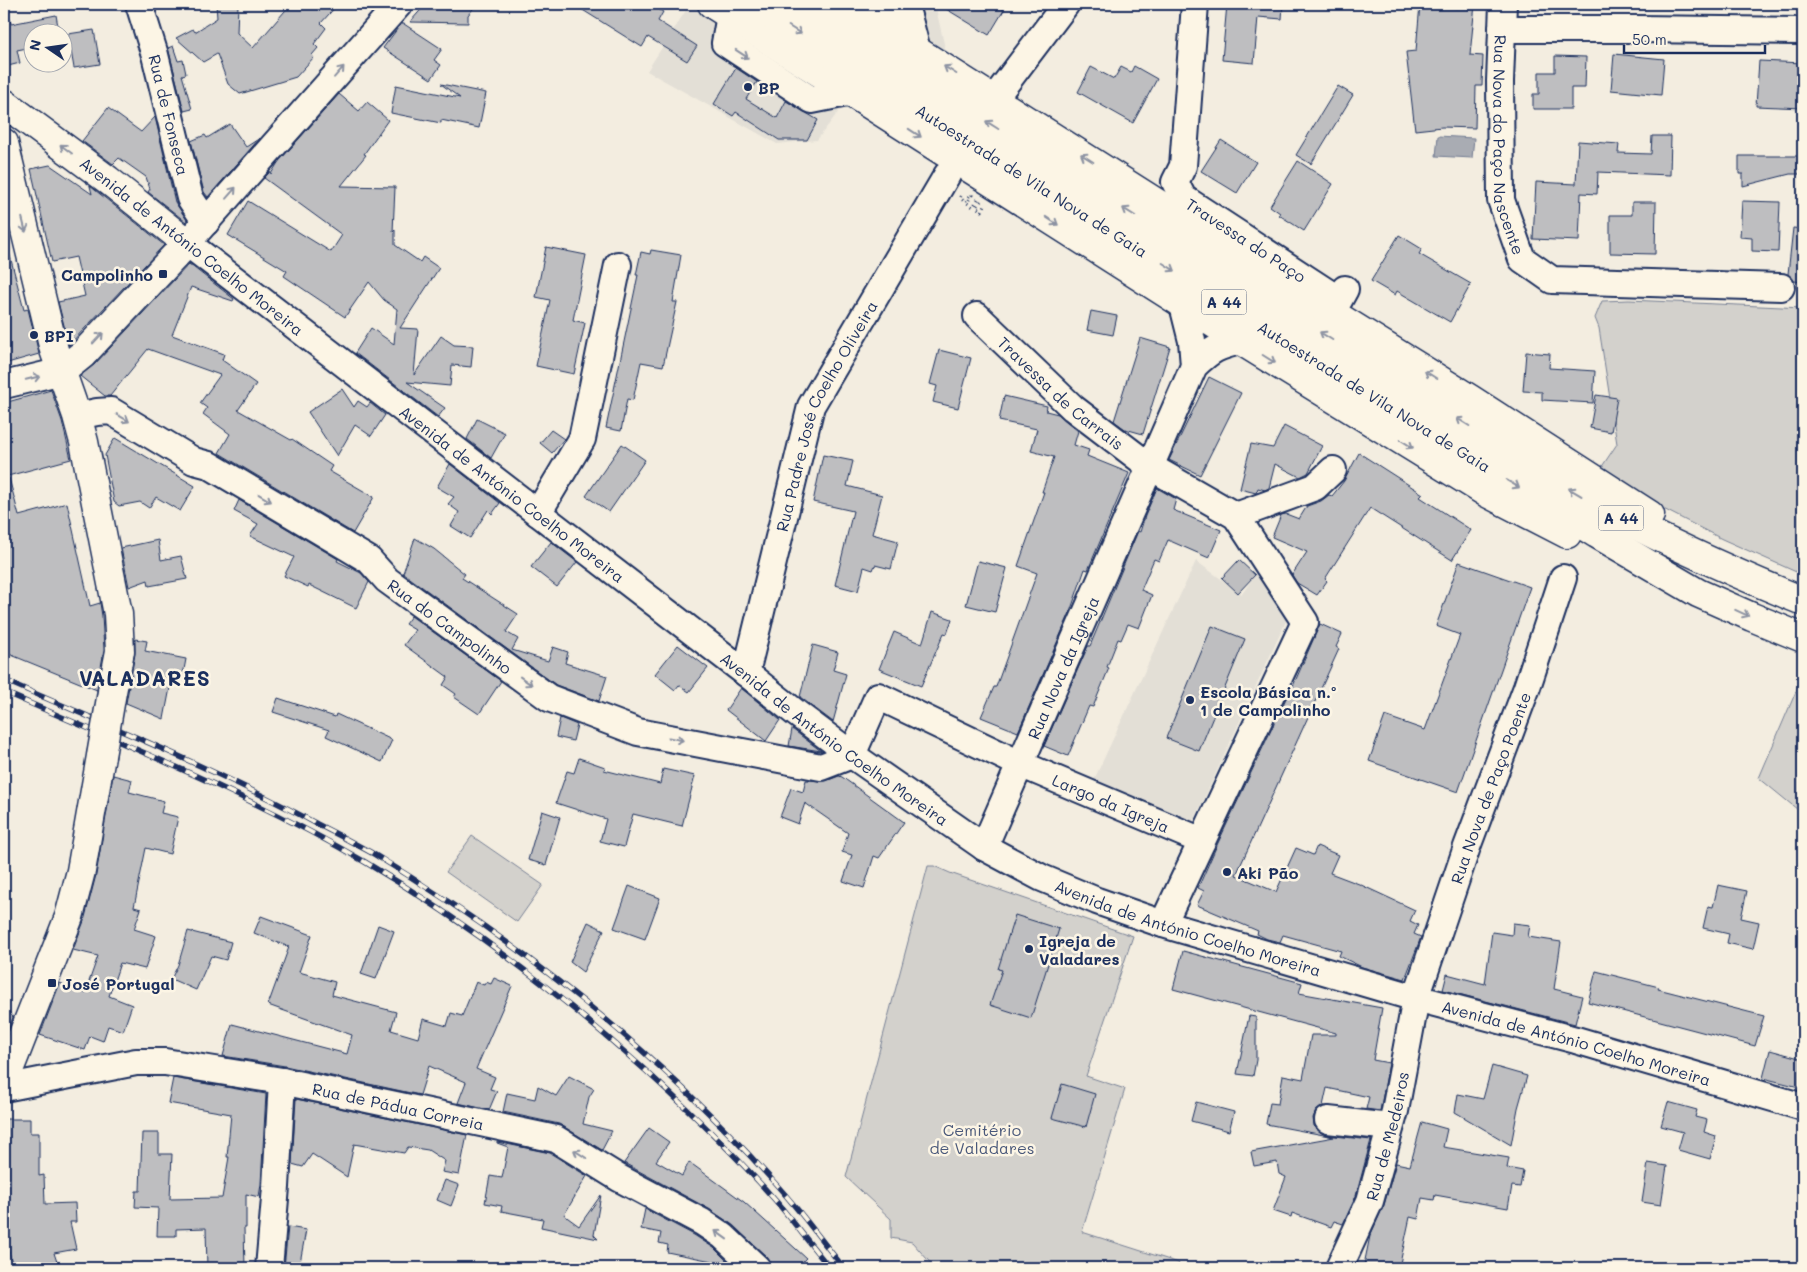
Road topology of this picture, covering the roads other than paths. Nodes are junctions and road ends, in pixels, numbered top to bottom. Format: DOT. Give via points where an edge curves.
graph roads {
  1 [pos="139,4"];
  2 [pos="399,4"];
  3 [pos="801,4"];
  4 [pos="843,4"];
  5 [pos="888,4"];
  6 [pos="1066,4"];
  7 [pos="1195,4"];
  8 [pos="1503,4"];
  9 [pos="732,8"];
  10 [pos="1502,29"];
  11 [pos="1803,31"];
  12 [pos="916,50"];
  13 [pos="1000,91"];
  14 [pos="4,103"];
  15 [pos="4,144"];
  16 [pos="947,176"];
  17 [pos="206,222"];
  18 [pos="187,243"];
  19 [pos="618,265"];
  20 [pos="1781,286"];
  21 [pos="1345,289"];
  22 [pos="1183,305"];
  23 [pos="976,316"];
  24 [pos="1241,341"];
  25 [pos="1194,366"];
  26 [pos="62,371"];
  27 [pos="4,385"];
  28 [pos="77,416"];
  29 [pos="1149,466"];
  30 [pos="1333,470"];
  31 [pos="538,513"];
  32 [pos="1236,516"];
  33 [pos="1744,576"];
  34 [pos="1563,578"];
  35 [pos="1698,593"];
  36 [pos="1803,601"];
  37 [pos="1803,638"];
  38 [pos="746,673"];
  39 [pos="852,755"];
  40 [pos="1020,764"];
  41 [pos="1202,841"];
  42 [pos="984,847"];
  43 [pos="1163,924"];
  44 [pos="1416,998"];
  45 [pos="282,1082"];
  46 [pos="4,1083"];
  47 [pos="4,1088"];
  48 [pos="1803,1107"];
  49 [pos="1328,1120"];
  50 [pos="1390,1128"];
  51 [pos="269,1268"];
  52 [pos="757,1268"];
  53 [pos="1339,1268"];
  1 -- 17 [label="street, Rua de Fonseca" via="155,55 190,198"];
  17 -- 2 [label="street, one-way"];
  33 -- 3 [label="main road, Autoestrada de Vila Nova de Gaia / A 44, one-way" via="1635,526 1577,494"];
  4 -- 12 [label="main road"];
  5 -- 12 [label="street" via="908,16"];
  6 -- 13 [label="street"];
  7 -- 21 [label="street, Travessa do Paço" via="1183,166 1175,182 1183,198 1340,300"];
  8 -- 10 [label="street, Rua Nova do Paço Nascente"];
  9 -- 22 [label="main road, one-way" via="852,92"];
  9 -- 35 [label="main road, Autoestrada de Vila Nova de Gaia / A 44, one-way"];
  10 -- 11 [label="street"];
  10 -- 20 [label="street, Rua Nova do Paço Nascente" via="1501,200 1522,259 1552,280"];
  33 -- 12 [label="main road, one-way"];
  18 -- 14 [label="main road, Avenida de António Coelho Moreira, one-way"];
  15 -- 26 [label="main road, one-way" via="54,350"];
  16 -- 38 [label="street, Rua Padre José Coelho Oliveira" via="811,406"];
  17 -- 18 [label="street"];
  26 -- 18 [label="main road, one-way" via="83,354"];
  18 -- 31 [label="street, Avenida de António Coelho Moreira"];
  19 -- 31 [label="street" via="582,439"];
  22 -- 24 [label="main road"];
  22 -- 25 [label="street, Rua Nova da Igreja"];
  23 -- 29 [label="street, Travessa de Carrais" via="1073,408"];
  24 -- 25 [label="street, Rua Nova da Igreja" via="1221,346"];
  24 -- 35 [label="main road, one-way" via="1532,518"];
  25 -- 29 [label="street, Rua Nova da Igreja"];
  27 -- 26 [label="street, one-way"];
  26 -- 28 [label="main road"];
  28 -- 39 [label="street, Rua do Campolinho, one-way" via="111,411 369,560 386,580 549,698 638,732 821,767"];
  28 -- 46 [label="main road, bridge" via="118,614 120,651 81,871 69,918"];
  29 -- 32 [label="street, Travessa de Carrais"];
  29 -- 40 [label="street, Rua Nova da Igreja"];
  30 -- 32 [label="street" via="1315,487"];
  31 -- 38 [label="street, Avenida de António Coelho Moreira"];
  32 -- 41 [label="street" via="1305,622"];
  33 -- 36 [label="main road, Autoestrada de Vila Nova de Gaia / A 44"];
  34 -- 44 [label="street, Rua Nova de Paço Poente"];
  35 -- 37 [label="main road, Autoestrada de Vila Nova de Gaia / A 44, one-way"];
  38 -- 39 [label="street, Avenida de António Coelho Moreira"];
  39 -- 40 [label="street" via="878,696"];
  39 -- 42 [label="street, Avenida de António Coelho Moreira"];
  40 -- 41 [label="street, Largo da Igreja"];
  40 -- 42 [label="street"];
  41 -- 43 [label="street"];
  42 -- 43 [label="street, Avenida de António Coelho Moreira" via="1051,882"];
  43 -- 44 [label="street, Avenida de António Coelho Moreira"];
  44 -- 48 [label="street, Avenida de António Coelho Moreira" via="1576,1040"];
  44 -- 50 [label="street, Rua de Medeiros"];
  45 -- 47 [label="street, Rua de Pádua Correia" via="165,1062 136,1062"];
  45 -- 51 [label="street"];
  52 -- 45 [label="street, Rua de Pádua Correia, one-way" via="724,1236 556,1139"];
  49 -- 50 [label="street"];
  50 -- 53 [label="street, Rua de Medeiros" via="1370,1201"];
}
